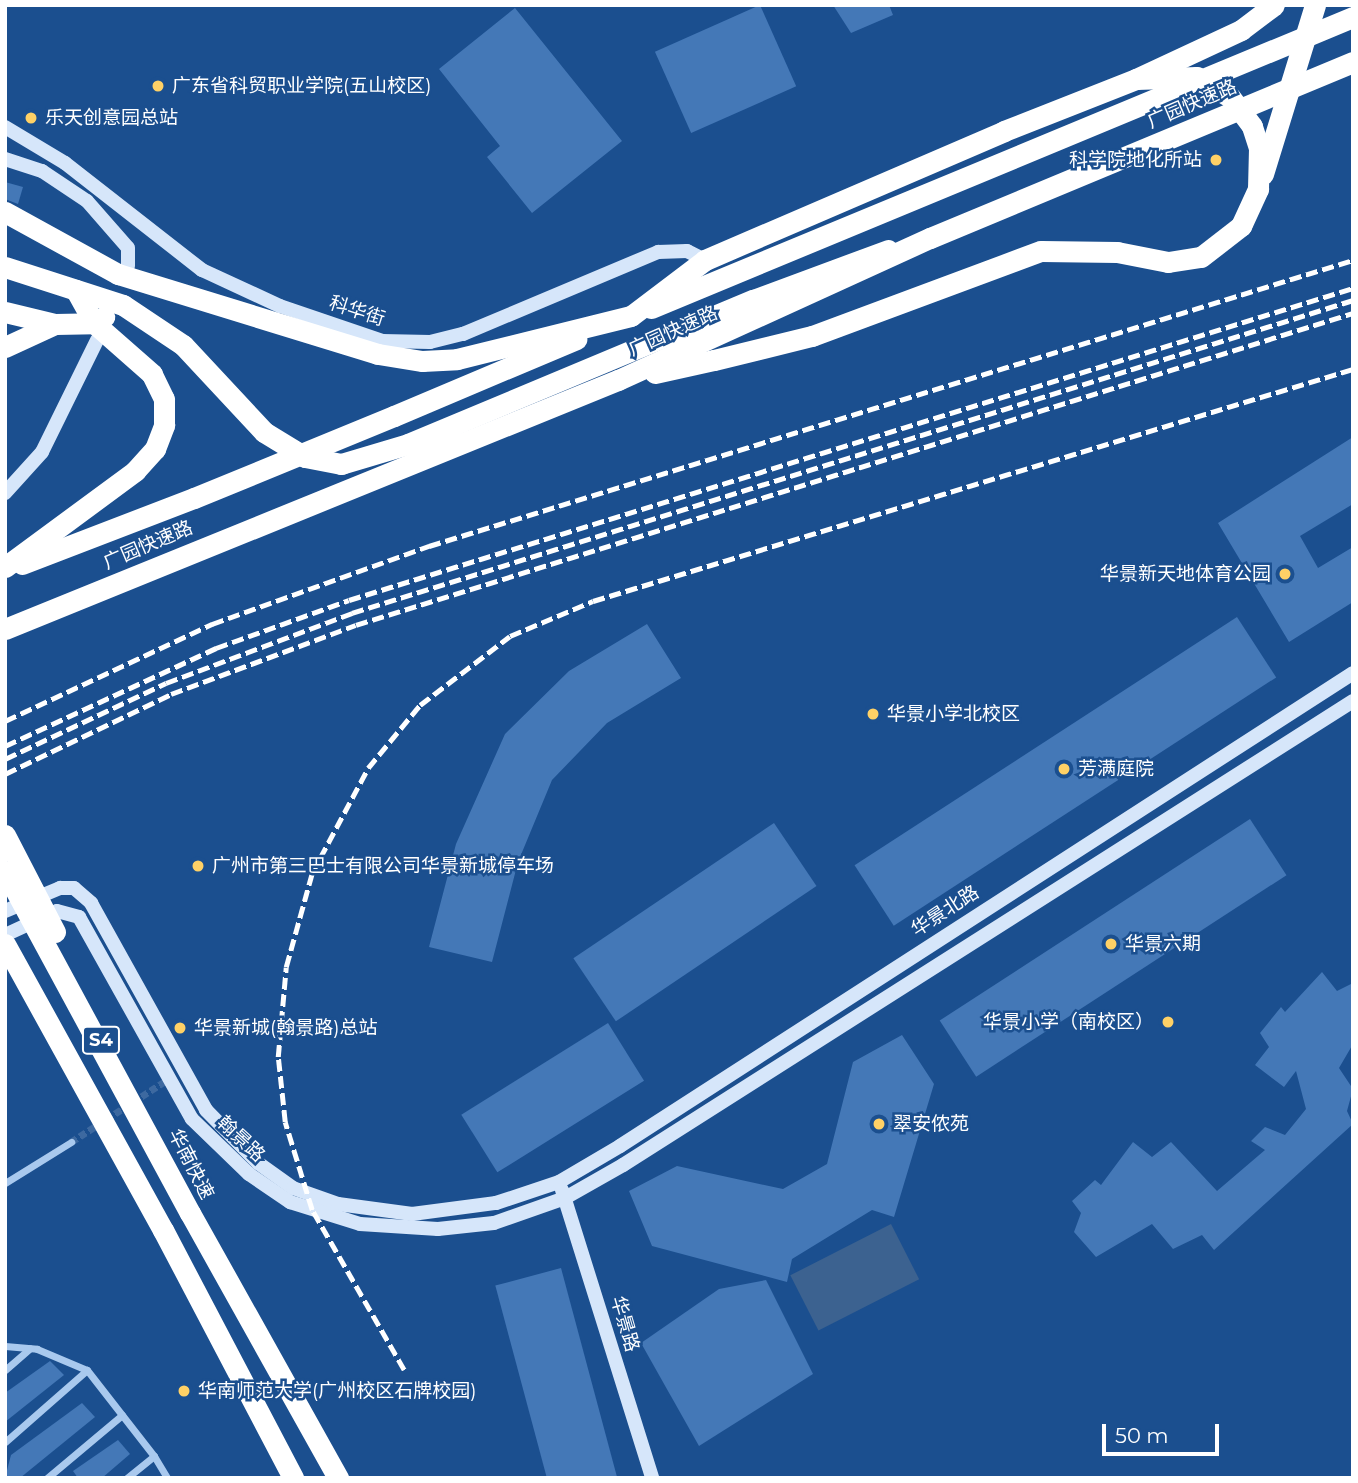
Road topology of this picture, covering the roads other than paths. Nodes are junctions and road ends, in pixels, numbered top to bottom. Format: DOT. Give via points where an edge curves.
graph roads {
  1 [pos="1274,5"];
  2 [pos="1315,5"];
  3 [pos="1353,17"];
  4 [pos="1353,62"];
  5 [pos="1353,69"];
  6 [pos="1324,74"];
  7 [pos="1136,79"];
  8 [pos="5,127"];
  9 [pos="5,159"];
  10 [pos="1258,189"];
  11 [pos="5,212"];
  12 [pos="930,238"];
  13 [pos="705,260"];
  14 [pos="128,266"];
  15 [pos="5,267"];
  16 [pos="76,290"];
  17 [pos="123,305"];
  18 [pos="5,312"];
  19 [pos="631,316"];
  20 [pos="55,324"];
  21 [pos="95,332"];
  22 [pos="5,346"];
  23 [pos="618,380"];
  24 [pos="5,493"];
  25 [pos="5,568"];
  26 [pos="5,629"];
  27 [pos="1353,673"];
  28 [pos="1353,701"];
  29 [pos="5,835"];
  30 [pos="5,871"];
  31 [pos="5,911"];
  32 [pos="5,935"];
  33 [pos="5,944"];
  34 [pos="110,1056"];
  35 [pos="182,1071"];
  36 [pos="167,1080"];
  37 [pos="71,1142"];
  38 [pos="559,1182"];
  39 [pos="5,1183"];
  40 [pos="565,1198"];
  41 [pos="5,1346"];
  42 [pos="30,1348"];
  43 [pos="5,1370"];
  44 [pos="87,1370"];
  45 [pos="122,1415"];
  46 [pos="5,1442"];
  47 [pos="154,1456"];
  48 [pos="47,1478"];
  49 [pos="127,1478"];
  50 [pos="167,1478"];
  51 [pos="293,1478"];
  52 [pos="338,1478"];
  53 [pos="652,1478"];
  1 -- 7 [label="highway" via="1241,30"];
  2 -- 10 [label="highway, bridge"];
  3 -- 19 [label="highway, 广园快速路"];
  4 -- 6 [label="highway, 广园快速路"];
  5 -- 6 [label="street"];
  6 -- 12 [label="highway, 广园快速路"];
  7 -- 10 [label="highway, bridge" via="1182,74 1230,97 1256,135"];
  7 -- 13 [label="highway, bridge"];
  8 -- 13 [label="street, 科华街" via="31,140 202,270 280,306 382,341 430,342 463,334 658,252 687,251"];
  9 -- 14 [label="street" via="42,171 87,201 128,248"];
  10 -- 23 [label="highway, bridge" via="1241,226 1201,257 1168,262 1117,252 1041,251 812,336"];
  11 -- 19 [label="highway" via="118,274 326,340 411,359 457,359"];
  12 -- 17 [label="highway" via="852,260 350,463 321,462 282,444 183,345"];
  12 -- 23 [label="highway, 广园快速路"];
  13 -- 19 [label="highway"];
  15 -- 16 [label="highway"];
  16 -- 17 [label="highway"];
  16 -- 21 [label="highway"];
  17 -- 21 [label="highway"];
  18 -- 20 [label="highway"];
  19 -- 25 [label="highway, 广园快速路, bridge" via="194,498"];
  20 -- 21 [label="highway"];
  20 -- 22 [label="highway"];
  21 -- 24 [label="street" via="42,452"];
  21 -- 25 [label="highway" via="152,373 164,399 164,425 155,449 135,471"];
  23 -- 26 [label="highway, 广园快速路"];
  27 -- 38 [label="street, 华景北路"];
  28 -- 40 [label="street"];
  29 -- 34 [label="highway, bridge" via="78,978"];
  30 -- 34 [label="highway, 华南快速 / S4, bridge"];
  31 -- 35 [label="street, 翰景路" via="74,888 102,920"];
  32 -- 36 [label="street, 翰景路" via="57,911 79,917"];
  33 -- 51 [label="highway, S4, bridge"];
  34 -- 52 [label="highway, 华南快速 / S4, bridge" via="190,1213"];
  35 -- 36 [label="street"];
  35 -- 38 [label="street, 翰景路" via="238,1146 277,1178 317,1198 412,1214 496,1203"];
  36 -- 40 [label="street, 翰景路" via="192,1119 249,1174 290,1202 332,1219 412,1228 464,1227 518,1217"];
  37 -- 39 [label="street"];
  38 -- 40 [label="street, 华景路"];
  40 -- 53 [label="street, 华景路"];
  41 -- 42 [label="street"];
  42 -- 43 [label="street"];
  42 -- 44 [label="street"];
  44 -- 45 [label="street"];
  44 -- 46 [label="street"];
  45 -- 47 [label="street"];
  45 -- 48 [label="street"];
  47 -- 49 [label="street"];
  47 -- 50 [label="street"];
}
